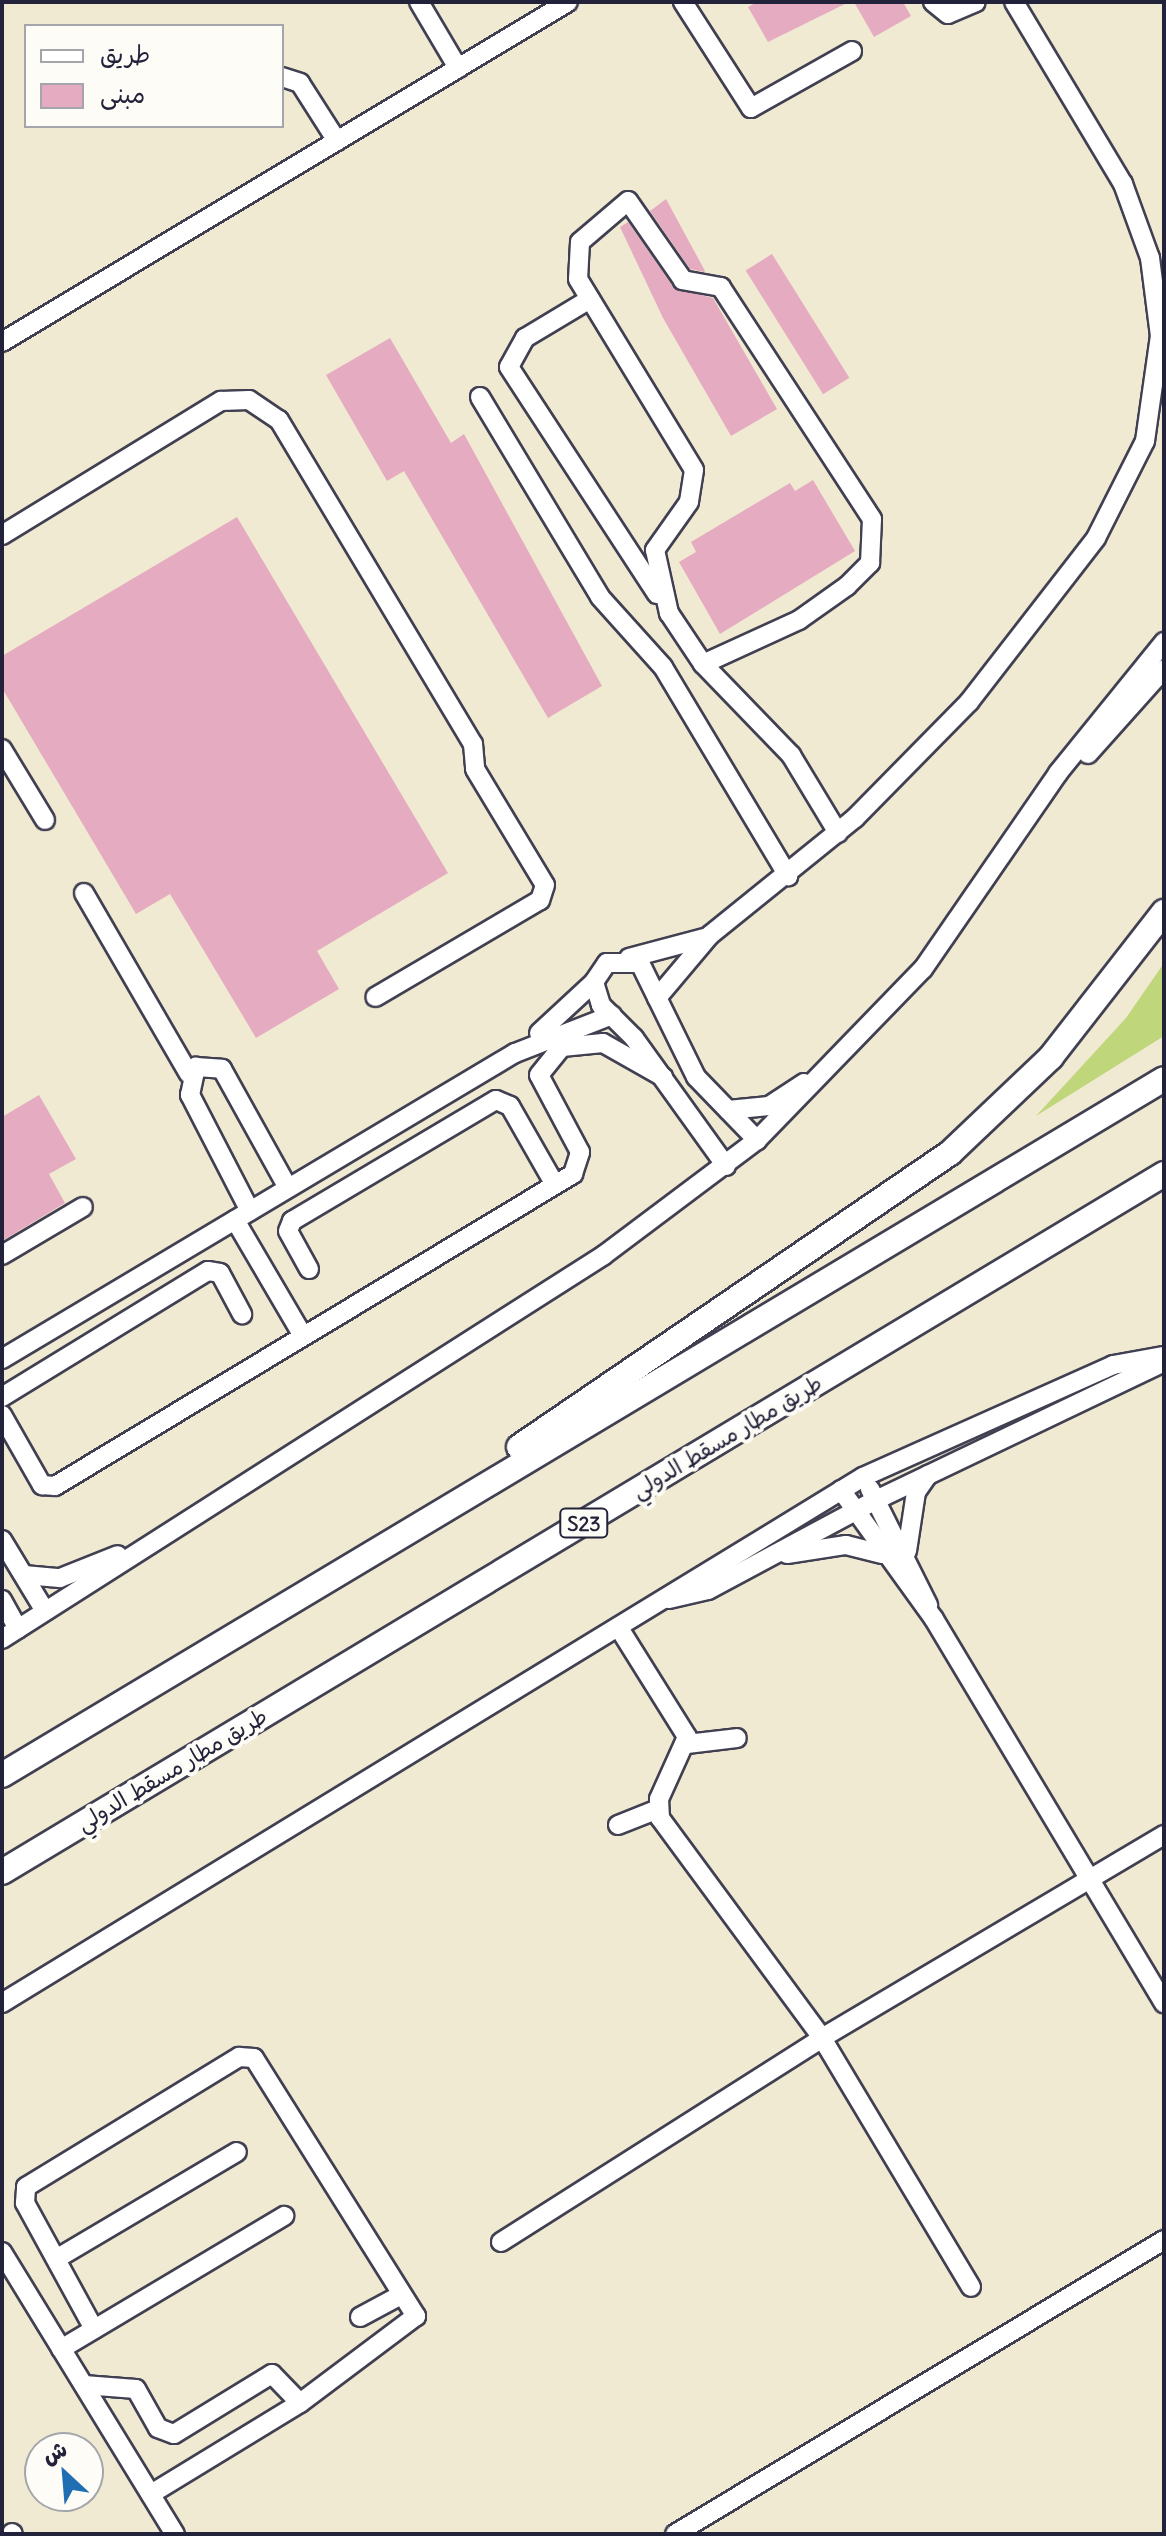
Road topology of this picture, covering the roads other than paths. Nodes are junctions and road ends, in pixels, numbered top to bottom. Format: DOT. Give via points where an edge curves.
graph roads {
  1 [pos="419,2"];
  2 [pos="568,2"];
  3 [pos="683,2"];
  4 [pos="933,2"];
  5 [pos="976,2"];
  6 [pos="1014,2"];
  7 [pos="852,51"];
  8 [pos="458,68"];
  9 [pos="284,78"];
  10 [pos="337,141"];
  11 [pos="590,299"];
  12 [pos="2,342"];
  13 [pos="480,397"];
  14 [pos="2,535"];
  15 [pos="669,613"];
  16 [pos="1164,642"];
  17 [pos="703,664"];
  18 [pos="1164,669"];
  19 [pos="2,749"];
  20 [pos="45,820"];
  21 [pos="838,833"];
  22 [pos="1004,858"];
  23 [pos="788,876"];
  24 [pos="84,893"];
  25 [pos="1164,912"];
  26 [pos="710,935"];
  27 [pos="629,958"];
  28 [pos="594,982"];
  29 [pos="375,997"];
  30 [pos="657,998"];
  31 [pos="612,1015"];
  32 [pos="855,1046"];
  33 [pos="515,1053"];
  34 [pos="189,1074"];
  35 [pos="663,1077"];
  36 [pos="1164,1079"];
  37 [pos="728,1110"];
  38 [pos="757,1140"];
  39 [pos="726,1166"];
  40 [pos="1164,1174"];
  41 [pos="554,1183"];
  42 [pos="288,1188"];
  43 [pos="83,1207"];
  44 [pos="242,1216"];
  45 [pos="5,1254"];
  46 [pos="309,1269"];
  47 [pos="242,1314"];
  48 [pos="303,1336"];
  49 [pos="7,1359"];
  50 [pos="1164,1359"];
  51 [pos="2,1397"];
  52 [pos="2,1415"];
  53 [pos="928,1475"];
  54 [pos="863,1477"];
  55 [pos="841,1490"];
  56 [pos="876,1500"];
  57 [pos="854,1511"];
  58 [pos="158,1539"];
  59 [pos="2,1540"];
  60 [pos="907,1551"];
  61 [pos="882,1554"];
  62 [pos="772,1556"];
  63 [pos="24,1575"];
  64 [pos="2,1600"];
  65 [pos="666,1600"];
  66 [pos="45,1611"];
  67 [pos="934,1619"];
  68 [pos="619,1628"];
  69 [pos="240,1632"];
  70 [pos="10,1634"];
  71 [pos="737,1738"];
  72 [pos="687,1744"];
  73 [pos="2,1775"];
  74 [pos="658,1809"];
  75 [pos="618,1825"];
  76 [pos="1164,1835"];
  77 [pos="2,1872"];
  78 [pos="1091,1880"];
  79 [pos="2,2003"];
  80 [pos="1164,2003"];
  81 [pos="822,2038"];
  82 [pos="237,2152"];
  83 [pos="284,2216"];
  84 [pos="1164,2240"];
  85 [pos="501,2242"];
  86 [pos="2,2252"];
  87 [pos="56,2259"];
  88 [pos="971,2287"];
  89 [pos="401,2295"];
  90 [pos="360,2317"];
  91 [pos="94,2329"];
  92 [pos="61,2349"];
  93 [pos="84,2385"];
  94 [pos="300,2403"];
  95 [pos="151,2494"];
  96 [pos="175,2534"];
  97 [pos="675,2534"];
  1 -- 8 [label="street"];
  2 -- 8 [label="street"];
  3 -- 7 [label="street" via="751,108"];
  4 -- 5 [label="street" via="948,14"];
  6 -- 21 [label="street" via="1138,220 1157,297 1152,414 1130,479 1096,538 969,702"];
  8 -- 10 [label="street"];
  9 -- 10 [label="street" via="300,83"];
  10 -- 12 [label="street"];
  11 -- 15 [label="street" via="694,470 689,502 655,550"];
  11 -- 15 [label="street" via="525,338 509,367"];
  11 -- 17 [label="street" via="578,279 580,242 628,201 683,280 721,287 872,519 870,563 847,586 799,620"];
  13 -- 23 [label="street" via="600,597 663,667"];
  14 -- 29 [label="street" via="221,401 258,402 279,420 473,744 475,769 545,885 540,900"];
  15 -- 17 [label="street"];
  16 -- 22 [label="street" via="1058,773"];
  17 -- 21 [label="street" via="791,755"];
  18 -- 22 [label="street"];
  19 -- 20 [label="street"];
  21 -- 23 [label="street"];
  22 -- 32 [label="street"];
  23 -- 26 [label="street"];
  24 -- 34 [label="street"];
  25 -- 69 [label="main road" via="1051,1057 950,1153 831,1240"];
  26 -- 27 [label="street"];
  26 -- 30 [label="street"];
  27 -- 28 [label="street" via="607,963"];
  27 -- 30 [label="street" via="640,963"];
  28 -- 31 [label="street"];
  28 -- 33 [label="street"];
  30 -- 37 [label="street" via="684,1057"];
  31 -- 33 [label="street"];
  31 -- 35 [label="street"];
  32 -- 37 [label="street" via="769,1106"];
  32 -- 38 [label="street"];
  33 -- 42 [label="street"];
  34 -- 42 [label="street" via="204,1064 222,1069"];
  34 -- 44 [label="street" via="190,1095"];
  35 -- 39 [label="street"];
  35 -- 41 [label="street" via="603,1043 582,1041 553,1053 540,1080 580,1158 573,1174"];
  36 -- 69 [label="main road"];
  37 -- 38 [label="street"];
  38 -- 39 [label="street"];
  39 -- 58 [label="street" via="591,1264"];
  40 -- 77 [label="main road, طريق مطار مسقط الدولي / S23"];
  41 -- 46 [label="street" via="510,1106 496,1100 292,1221 288,1231"];
  41 -- 48 [label="street"];
  42 -- 44 [label="street"];
  43 -- 45 [label="street"];
  44 -- 48 [label="street"];
  44 -- 49 [label="street"];
  47 -- 51 [label="street" via="220,1273 208,1271"];
  48 -- 52 [label="street" via="51,1488"];
  50 -- 53 [label="street"];
  50 -- 54 [label="street" via="1113,1365"];
  53 -- 56 [label="street"];
  53 -- 60 [label="street" via="916,1492"];
  54 -- 55 [label="street"];
  54 -- 56 [label="street"];
  55 -- 57 [label="street"];
  55 -- 65 [label="street" via="737,1548"];
  56 -- 57 [label="street"];
  56 -- 60 [label="street"];
  57 -- 61 [label="street"];
  57 -- 62 [label="street"];
  58 -- 63 [label="street" via="60,1578"];
  58 -- 66 [label="street"];
  59 -- 63 [label="street"];
  60 -- 67 [label="street"];
  61 -- 62 [label="street" via="846,1545"];
  61 -- 67 [label="street"];
  62 -- 65 [label="street" via="708,1590"];
  63 -- 66 [label="street"];
  64 -- 70 [label="street"];
  65 -- 68 [label="street"];
  66 -- 70 [label="street"];
  67 -- 78 [label="street"];
  68 -- 72 [label="street"];
  68 -- 79 [label="street"];
  69 -- 73 [label="main road"];
  71 -- 72 [label="street"];
  72 -- 74 [label="street"];
  74 -- 75 [label="street"];
  74 -- 81 [label="street" via="678,1850"];
  76 -- 78 [label="street"];
  78 -- 80 [label="street"];
  78 -- 81 [label="street"];
  81 -- 85 [label="street"];
  81 -- 88 [label="street"];
  82 -- 87 [label="street"];
  83 -- 91 [label="street"];
  84 -- 97 [label="street"];
  86 -- 92 [label="street"];
  87 -- 89 [label="street" via="23,2198 26,2187 249,2056"];
  87 -- 91 [label="street"];
  89 -- 90 [label="street"];
  89 -- 94 [label="street" via="416,2316"];
  91 -- 92 [label="street"];
  92 -- 93 [label="street"];
  93 -- 94 [label="street" via="136,2389 158,2428 174,2434 272,2374"];
  93 -- 95 [label="street"];
  94 -- 95 [label="street"];
  95 -- 96 [label="street"];
}
